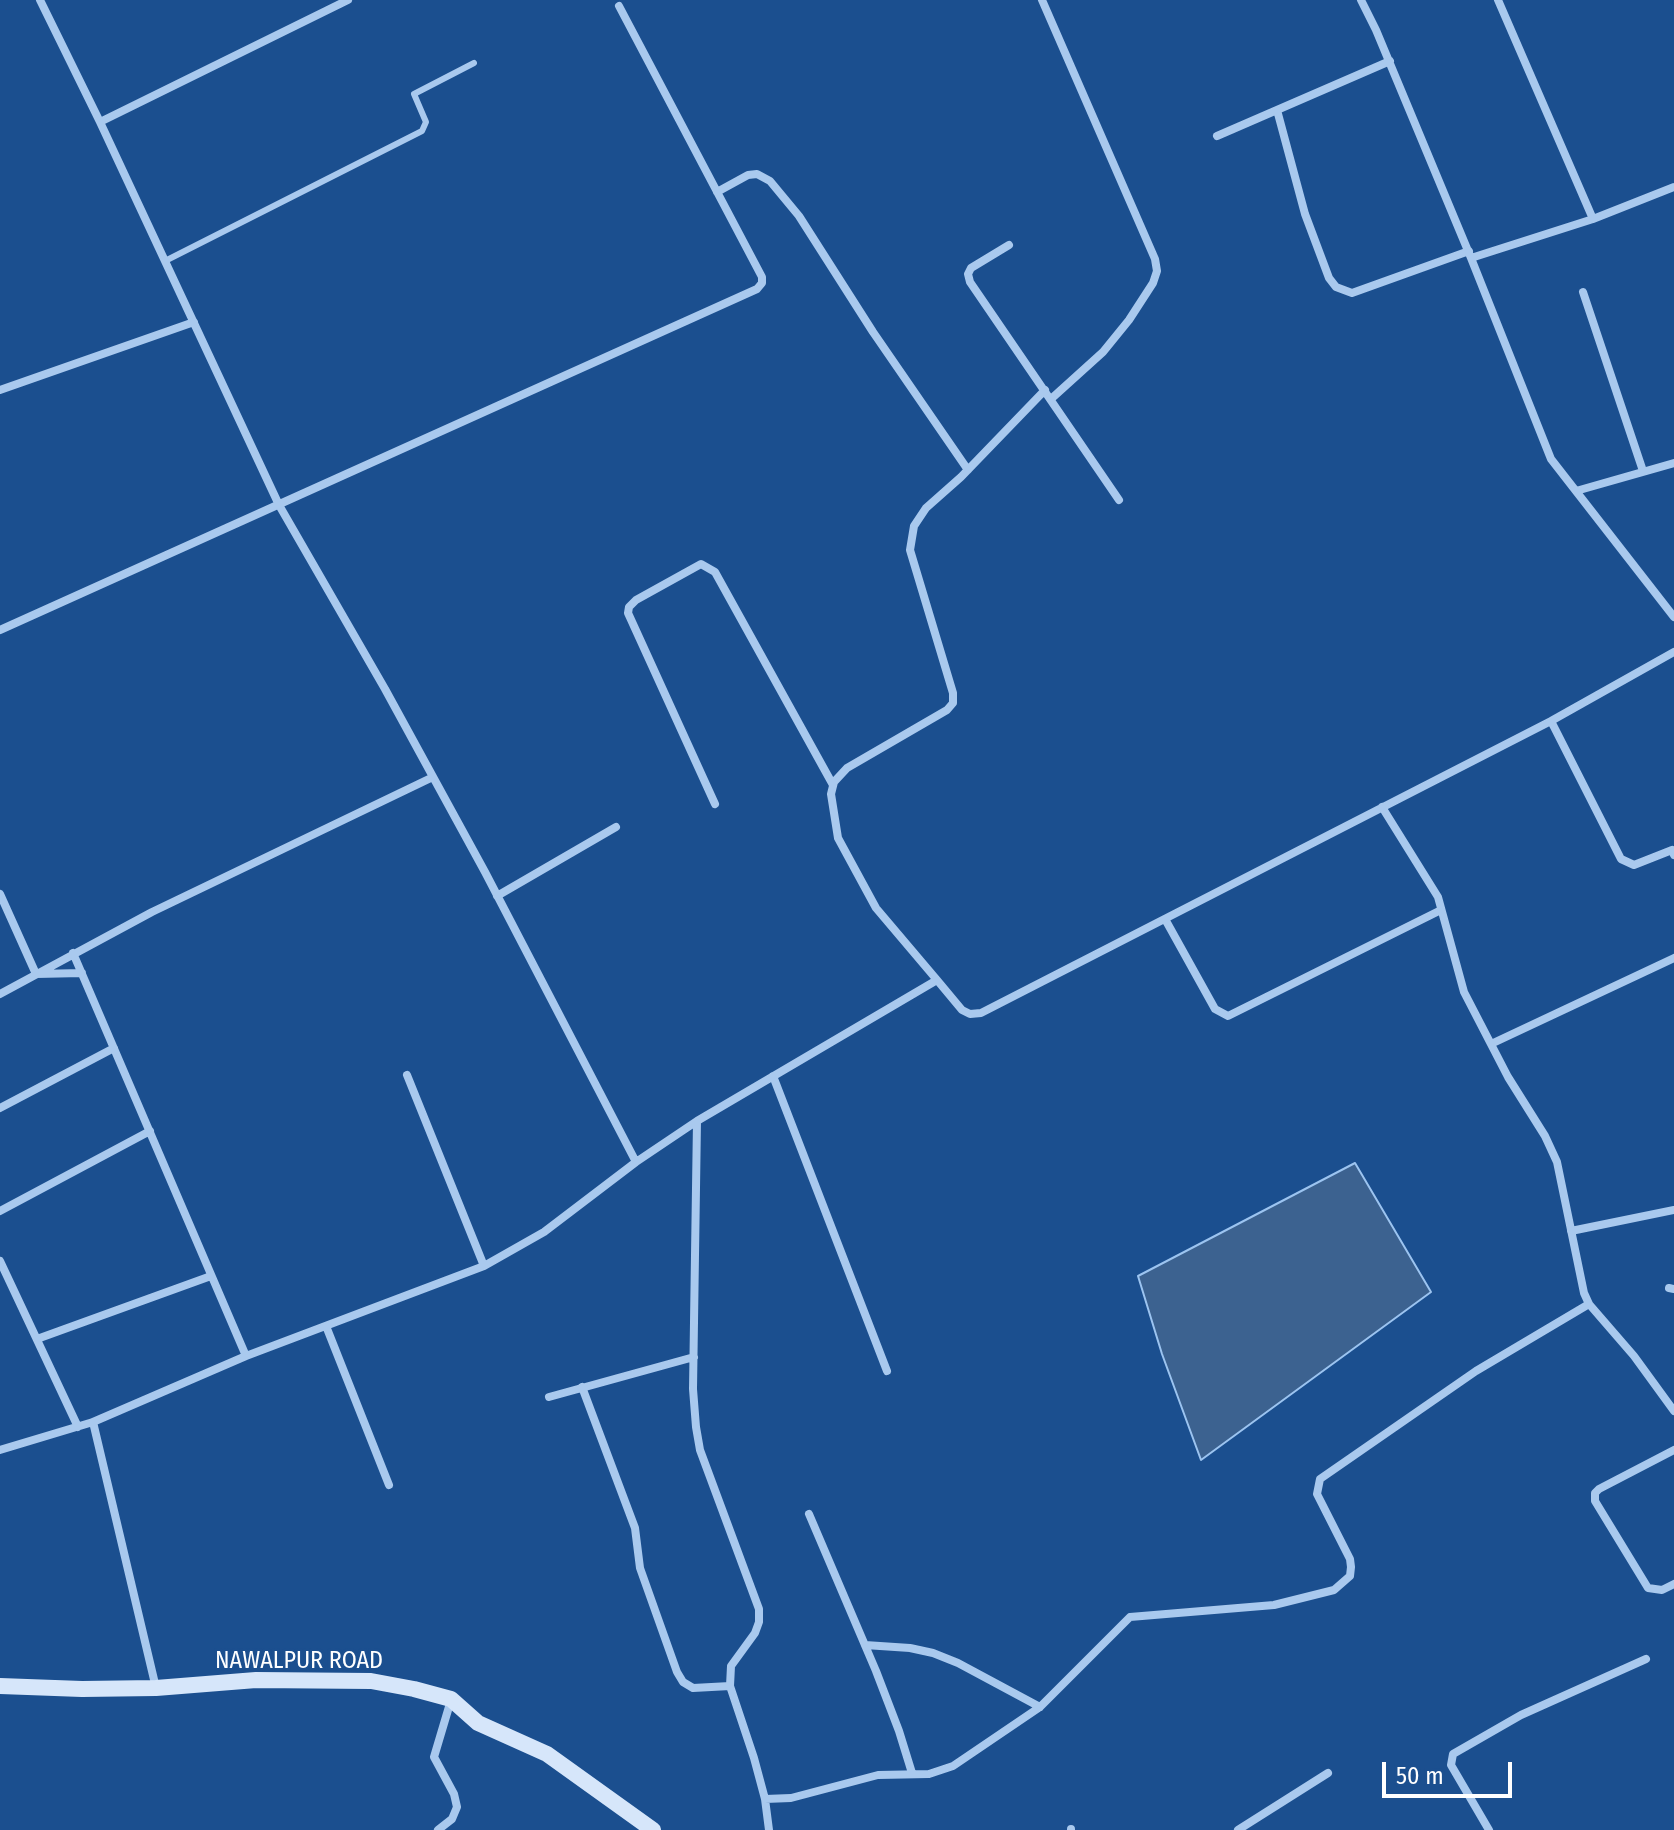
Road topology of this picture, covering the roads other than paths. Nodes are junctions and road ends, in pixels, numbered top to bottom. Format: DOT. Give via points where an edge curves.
graph roads {
  1 [pos="40,0"];
  2 [pos="348,0"];
  3 [pos="1042,0"];
  4 [pos="1361,0"];
  5 [pos="1498,0"];
  6 [pos="619,6"];
  7 [pos="1390,61"];
  8 [pos="474,63"];
  9 [pos="1277,110"];
  10 [pos="100,122"];
  11 [pos="1217,136"];
  12 [pos="1674,187"];
  13 [pos="717,192"];
  14 [pos="1593,219"];
  15 [pos="1009,245"];
  16 [pos="1470,254"];
  17 [pos="165,261"];
  18 [pos="1583,292"];
  19 [pos="194,322"];
  20 [pos="0,390"];
  21 [pos="1045,390"];
  22 [pos="1051,399"];
  23 [pos="1674,463"];
  24 [pos="968,470"];
  25 [pos="1643,471"];
  26 [pos="1576,491"];
  27 [pos="1119,500"];
  28 [pos="279,505"];
  29 [pos="1674,617"];
  30 [pos="0,630"];
  31 [pos="1674,652"];
  32 [pos="1551,721"];
  33 [pos="433,777"];
  34 [pos="833,785"];
  35 [pos="715,804"];
  36 [pos="1382,807"];
  37 [pos="616,827"];
  38 [pos="1673,851"];
  39 [pos="0,894"];
  40 [pos="497,896"];
  41 [pos="1441,910"];
  42 [pos="1165,919"];
  43 [pos="73,953"];
  44 [pos="1674,958"];
  45 [pos="82,973"];
  46 [pos="36,974"];
  47 [pos="937,980"];
  48 [pos="0,994"];
  49 [pos="1491,1044"];
  50 [pos="114,1048"];
  51 [pos="407,1075"];
  52 [pos="773,1076"];
  53 [pos="0,1108"];
  54 [pos="697,1121"];
  55 [pos="150,1131"];
  56 [pos="636,1162"];
  57 [pos="1674,1210"];
  58 [pos="0,1211"];
  59 [pos="1571,1231"];
  60 [pos="0,1261"];
  61 [pos="484,1266"];
  62 [pos="211,1276"];
  63 [pos="1589,1304"];
  64 [pos="326,1326"];
  65 [pos="37,1339"];
  66 [pos="246,1356"];
  67 [pos="694,1357"];
  68 [pos="887,1371"];
  69 [pos="582,1387"];
  70 [pos="549,1397"];
  71 [pos="1674,1411"];
  72 [pos="93,1422"];
  73 [pos="78,1427"];
  74 [pos="0,1450"];
  75 [pos="1674,1450"];
  76 [pos="389,1485"];
  77 [pos="809,1514"];
  78 [pos="1674,1584"];
  79 [pos="865,1645"];
  80 [pos="1646,1659"];
  81 [pos="0,1686"];
  82 [pos="730,1686"];
  83 [pos="156,1688"];
  84 [pos="451,1699"];
  85 [pos="1040,1707"];
  86 [pos="912,1773"];
  87 [pos="1328,1773"];
  88 [pos="765,1799"];
  89 [pos="438,1830"];
  90 [pos="653,1830"];
  91 [pos="769,1830"];
  92 [pos="1238,1830"];
  93 [pos="1489,1830"];
  1 -- 10 [label="street"];
  2 -- 10 [label="street"];
  3 -- 22 [label="street" via="1157,271 1103,352"];
  4 -- 7 [label="street"];
  5 -- 14 [label="street"];
  6 -- 13 [label="street"];
  7 -- 9 [label="street"];
  7 -- 16 [label="street"];
  8 -- 17 [label="lane" via="414,94 426,122 422,131"];
  9 -- 11 [label="street"];
  9 -- 16 [label="street" via="1305,214 1336,287 1352,293"];
  10 -- 17 [label="street"];
  12 -- 14 [label="street"];
  13 -- 24 [label="street" via="748,175 770,181 799,216"];
  13 -- 28 [label="street" via="762,277 757,289"];
  14 -- 16 [label="street"];
  15 -- 21 [label="street" via="968,274"];
  16 -- 26 [label="street" via="1551,459"];
  17 -- 19 [label="street"];
  18 -- 25 [label="street"];
  19 -- 20 [label="street"];
  19 -- 28 [label="street"];
  21 -- 22 [label="street"];
  21 -- 24 [label="street"];
  22 -- 27 [label="street"];
  23 -- 25 [label="street"];
  24 -- 34 [label="street" via="920,516 910,550 953,703 847,768"];
  25 -- 26 [label="street"];
  26 -- 29 [label="street"];
  28 -- 30 [label="street"];
  28 -- 33 [label="street"];
  31 -- 32 [label="street"];
  32 -- 36 [label="street"];
  32 -- 38 [label="street" via="1621,859 1634,865"];
  33 -- 40 [label="street"];
  33 -- 43 [label="street"];
  34 -- 35 [label="street" via="715,572 701,564 636,600 628,613"];
  34 -- 47 [label="street" via="838,838 876,908"];
  36 -- 41 [label="street"];
  36 -- 42 [label="street"];
  37 -- 40 [label="street"];
  39 -- 46 [label="street"];
  40 -- 56 [label="street"];
  41 -- 42 [label="street" via="1228,1016 1215,1009"];
  41 -- 49 [label="street" via="1464,992"];
  42 -- 47 [label="street" via="981,1013 962,1010"];
  43 -- 45 [label="street"];
  43 -- 46 [label="street"];
  44 -- 49 [label="street"];
  45 -- 46 [label="street"];
  45 -- 50 [label="street"];
  46 -- 48 [label="street"];
  47 -- 52 [label="street"];
  49 -- 59 [label="street" via="1557,1162"];
  50 -- 53 [label="street"];
  50 -- 55 [label="street"];
  51 -- 61 [label="street"];
  52 -- 54 [label="street"];
  52 -- 68 [label="street"];
  54 -- 56 [label="street"];
  54 -- 67 [label="street"];
  55 -- 58 [label="street"];
  55 -- 62 [label="street"];
  56 -- 61 [label="street" via="544,1232"];
  57 -- 59 [label="street"];
  59 -- 63 [label="street"];
  60 -- 65 [label="street"];
  61 -- 64 [label="street"];
  62 -- 65 [label="street"];
  62 -- 66 [label="street"];
  63 -- 71 [label="street"];
  63 -- 85 [label="street" via="1476,1371 1320,1479 1317,1494 1350,1559 1350,1576 1343,1584 1274,1605 1130,1617"];
  64 -- 66 [label="street"];
  64 -- 76 [label="street"];
  65 -- 73 [label="street"];
  66 -- 72 [label="street"];
  67 -- 69 [label="street"];
  67 -- 82 [label="street" via="700,1450 759,1609 755,1633 731,1666"];
  69 -- 70 [label="street"];
  69 -- 82 [label="street" via="635,1528 640,1568 677,1672 693,1688"];
  72 -- 73 [label="street"];
  72 -- 83 [label="street"];
  73 -- 74 [label="street"];
  75 -- 78 [label="street" via="1595,1493 1648,1588 1662,1590"];
  77 -- 79 [label="street"];
  79 -- 85 [label="street" via="933,1653"];
  79 -- 86 [label="street"];
  80 -- 93 [label="street" via="1521,1715 1453,1754 1451,1765"];
  81 -- 83 [label="street, NAWALPUR ROAD"];
  82 -- 88 [label="street"];
  83 -- 84 [label="street, NAWALPUR ROAD" via="256,1680 371,1681"];
  84 -- 89 [label="street" via="434,1757 457,1807"];
  84 -- 90 [label="street, NAWALPUR ROAD" via="478,1723 547,1754"];
  85 -- 86 [label="street" via="953,1766"];
  86 -- 88 [label="street"];
  87 -- 92 [label="street"];
  88 -- 91 [label="street"];
}
